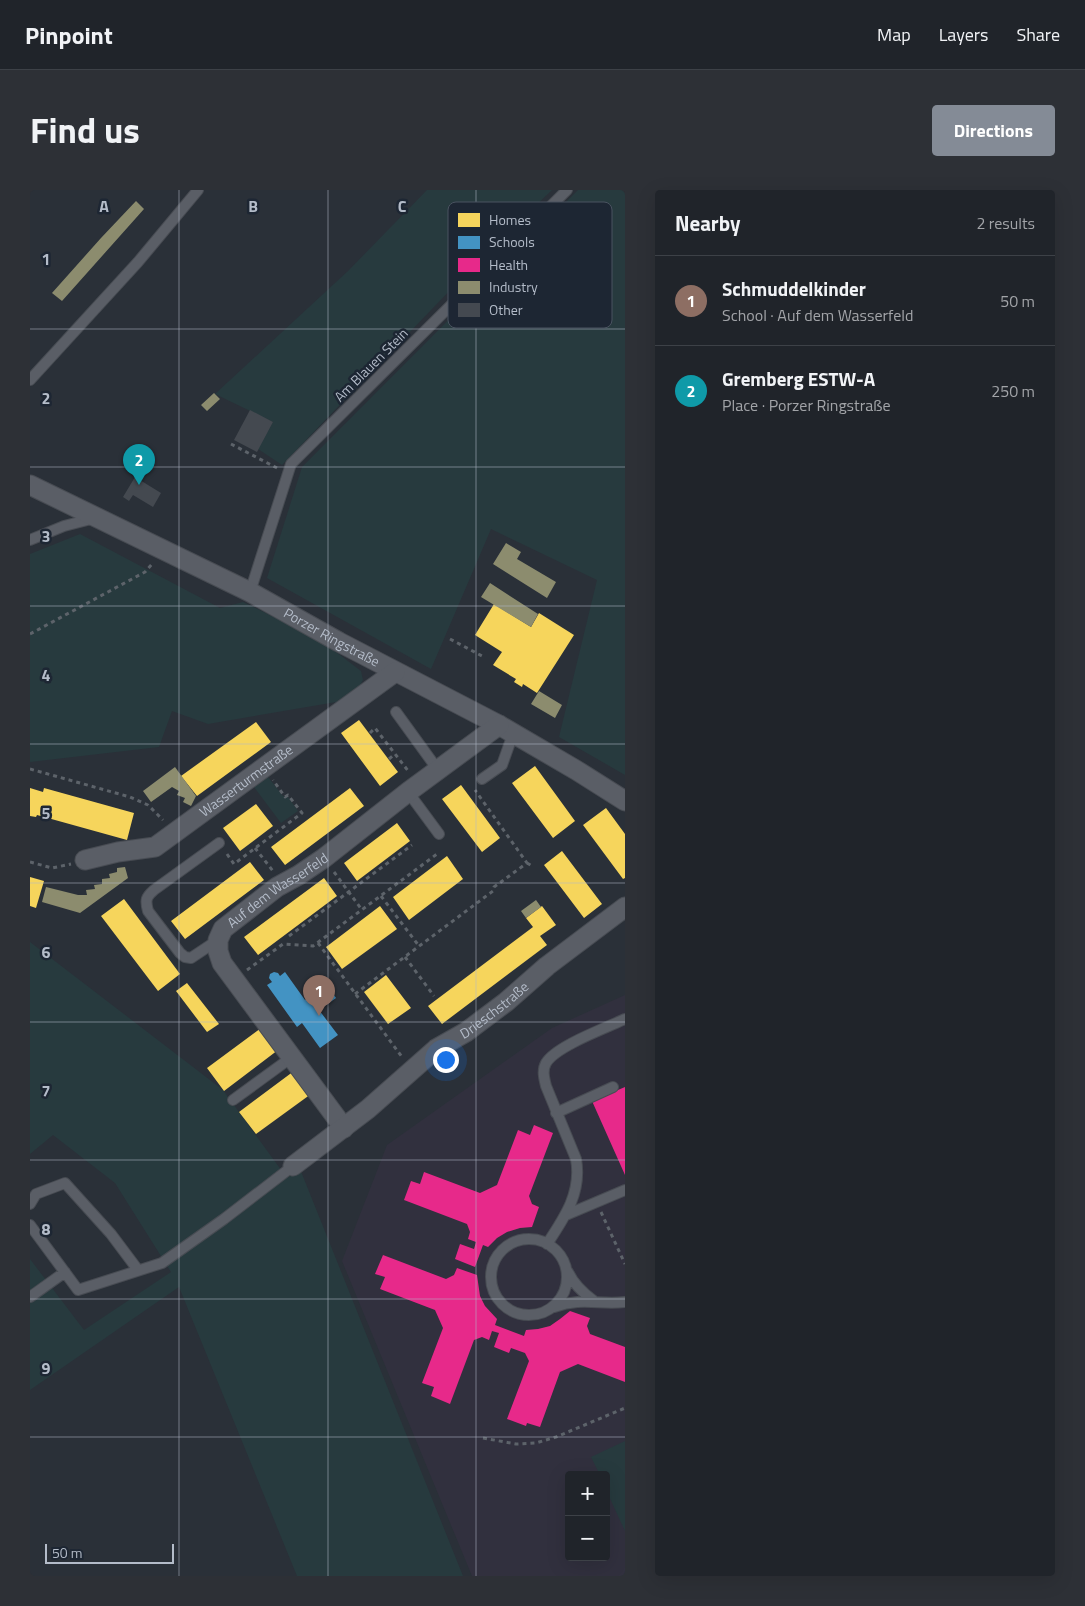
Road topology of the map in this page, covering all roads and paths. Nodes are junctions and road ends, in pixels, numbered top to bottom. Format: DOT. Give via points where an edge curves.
graph roads {
  1 [pos="198,190"];
  2 [pos="566,190"];
  3 [pos="554,202"];
  4 [pos="448,308"];
  5 [pos="30,380"];
  6 [pos="231,444"];
  7 [pos="288,474"];
  8 [pos="30,485"];
  9 [pos="96,517"];
  10 [pos="30,540"];
  11 [pos="163,550"];
  12 [pos="250,592"];
  13 [pos="30,634"];
  14 [pos="450,639"];
  15 [pos="482,656"];
  16 [pos="395,672"];
  17 [pos="396,712"];
  18 [pos="506,730"];
  19 [pos="370,733"];
  20 [pos="395,754"];
  21 [pos="389,758"];
  22 [pos="264,768"];
  23 [pos="30,769"];
  24 [pos="438,770"];
  25 [pos="482,779"];
  26 [pos="470,783"];
  27 [pos="413,788"];
  28 [pos="625,801"];
  29 [pos="176,834"];
  30 [pos="438,834"];
  31 [pos="219,843"];
  32 [pos="412,845"];
  33 [pos="255,848"];
  34 [pos="437,854"];
  35 [pos="324,858"];
  36 [pos="85,860"];
  37 [pos="30,862"];
  38 [pos="527,863"];
  39 [pos="532,866"];
  40 [pos="282,884"];
  41 [pos="348,892"];
  42 [pos="381,896"];
  43 [pos="625,908"];
  44 [pos="362,910"];
  45 [pos="289,936"];
  46 [pos="218,940"];
  47 [pos="318,943"];
  48 [pos="419,946"];
  49 [pos="404,957"];
  50 [pos="234,980"];
  51 [pos="356,994"];
  52 [pos="434,996"];
  53 [pos="625,1019"];
  54 [pos="292,1057"];
  55 [pos="412,1070"];
  56 [pos="614,1087"];
  57 [pos="233,1100"];
  58 [pos="556,1113"];
  59 [pos="344,1128"];
  60 [pos="293,1166"];
  61 [pos="625,1190"];
  62 [pos="597,1203"];
  63 [pos="30,1204"];
  64 [pos="566,1215"];
  65 [pos="30,1225"];
  66 [pos="547,1244"];
  67 [pos="625,1264"];
  68 [pos="566,1266"];
  69 [pos="138,1270"];
  70 [pos="64,1272"];
  71 [pos="30,1297"];
  72 [pos="594,1301"];
  73 [pos="625,1302"];
  74 [pos="554,1307"];
  75 [pos="625,1408"];
  76 [pos="483,1438"];
  1 -- 5 [label="lane" via="138,262"];
  2 -- 3 [label="lane, Am Blauen Stein"];
  4 -- 7 [label="lane, Am Blauen Stein" via="291,464"];
  6 -- 7 [label="path"];
  7 -- 12 [label="lane, Am Blauen Stein"];
  8 -- 9 [label="street, Porzer Ringstraße"];
  9 -- 10 [label="lane"];
  9 -- 11 [label="street, Porzer Ringstraße"];
  11 -- 12 [label="street, Porzer Ringstraße"];
  11 -- 13 [label="path" via="146,572"];
  12 -- 16 [label="street, Porzer Ringstraße"];
  14 -- 15 [label="path"];
  16 -- 18 [label="street, Porzer Ringstraße"];
  16 -- 22 [label="street, Wasserturmstraße"];
  17 -- 24 [label="lane"];
  18 -- 24 [label="street, Auf dem Wasserfeld"];
  18 -- 25 [label="lane" via="502,765"];
  18 -- 28 [label="street, Porzer Ringstraße"];
  19 -- 20 [label="path" via="375,728"];
  20 -- 21 [label="path"];
  20 -- 27 [label="path"];
  22 -- 29 [label="street, Wasserturmstraße"];
  22 -- 33 [label="path" via="285,797 288,795 302,813"];
  23 -- 29 [label="path" via="148,805"];
  24 -- 27 [label="street, Auf dem Wasserfeld"];
  26 -- 38 [label="path"];
  27 -- 30 [label="lane"];
  27 -- 35 [label="street, Auf dem Wasserfeld"];
  29 -- 36 [label="street, Wasserturmstraße" via="156,847"];
  31 -- 33 [label="path" via="234,864"];
  31 -- 46 [label="lane" via="154,890 145,902 148,911 185,957 191,958"];
  32 -- 41 [label="path"];
  33 -- 40 [label="path"];
  34 -- 42 [label="path"];
  35 -- 40 [label="street, Auf dem Wasserfeld"];
  35 -- 41 [label="path"];
  36 -- 37 [label="path" via="52,868"];
  38 -- 39 [label="path"];
  38 -- 48 [label="path"];
  40 -- 46 [label="street, Auf dem Wasserfeld" via="223,929"];
  41 -- 44 [label="path"];
  41 -- 45 [label="path"];
  42 -- 44 [label="path"];
  42 -- 48 [label="path"];
  43 -- 55 [label="street, Drieschstraße" via="547,966 506,1002 466,1032 436,1049"];
  44 -- 47 [label="path"];
  46 -- 50 [label="street, Auf dem Wasserfeld" via="222,964"];
  47 -- 50 [label="path" via="313,946 283,944"];
  47 -- 51 [label="path"];
  48 -- 49 [label="path"];
  49 -- 51 [label="path"];
  49 -- 52 [label="path"];
  50 -- 54 [label="street, Auf dem Wasserfeld"];
  51 -- 55 [label="path"];
  53 -- 58 [label="lane" via="579,1040 545,1063 544,1079"];
  54 -- 57 [label="lane"];
  54 -- 59 [label="street, Auf dem Wasserfeld"];
  55 -- 59 [label="street, Drieschstraße"];
  56 -- 58 [label="lane"];
  58 -- 64 [label="lane" via="579,1171 575,1194"];
  59 -- 60 [label="street, Drieschstraße"];
  60 -- 69 [label="lane" via="162,1263"];
  61 -- 62 [label="lane"];
  62 -- 64 [label="lane"];
  62 -- 67 [label="path"];
  63 -- 69 [label="lane" via="36,1194 65,1183"];
  64 -- 66 [label="lane"];
  65 -- 70 [label="lane"];
  66 -- 68 [label="lane" via="555,1249"];
  66 -- 74 [label="lane" via="522,1240 501,1252 491,1275 492,1288 506,1308 518,1314 543,1314"];
  68 -- 72 [label="lane" via="573,1282"];
  68 -- 74 [label="lane" via="566,1288"];
  69 -- 70 [label="lane" via="78,1290"];
  70 -- 71 [label="lane"];
  72 -- 73 [label="lane"];
  72 -- 74 [label="lane"];
  75 -- 76 [label="path" via="536,1443 516,1444"];
}
